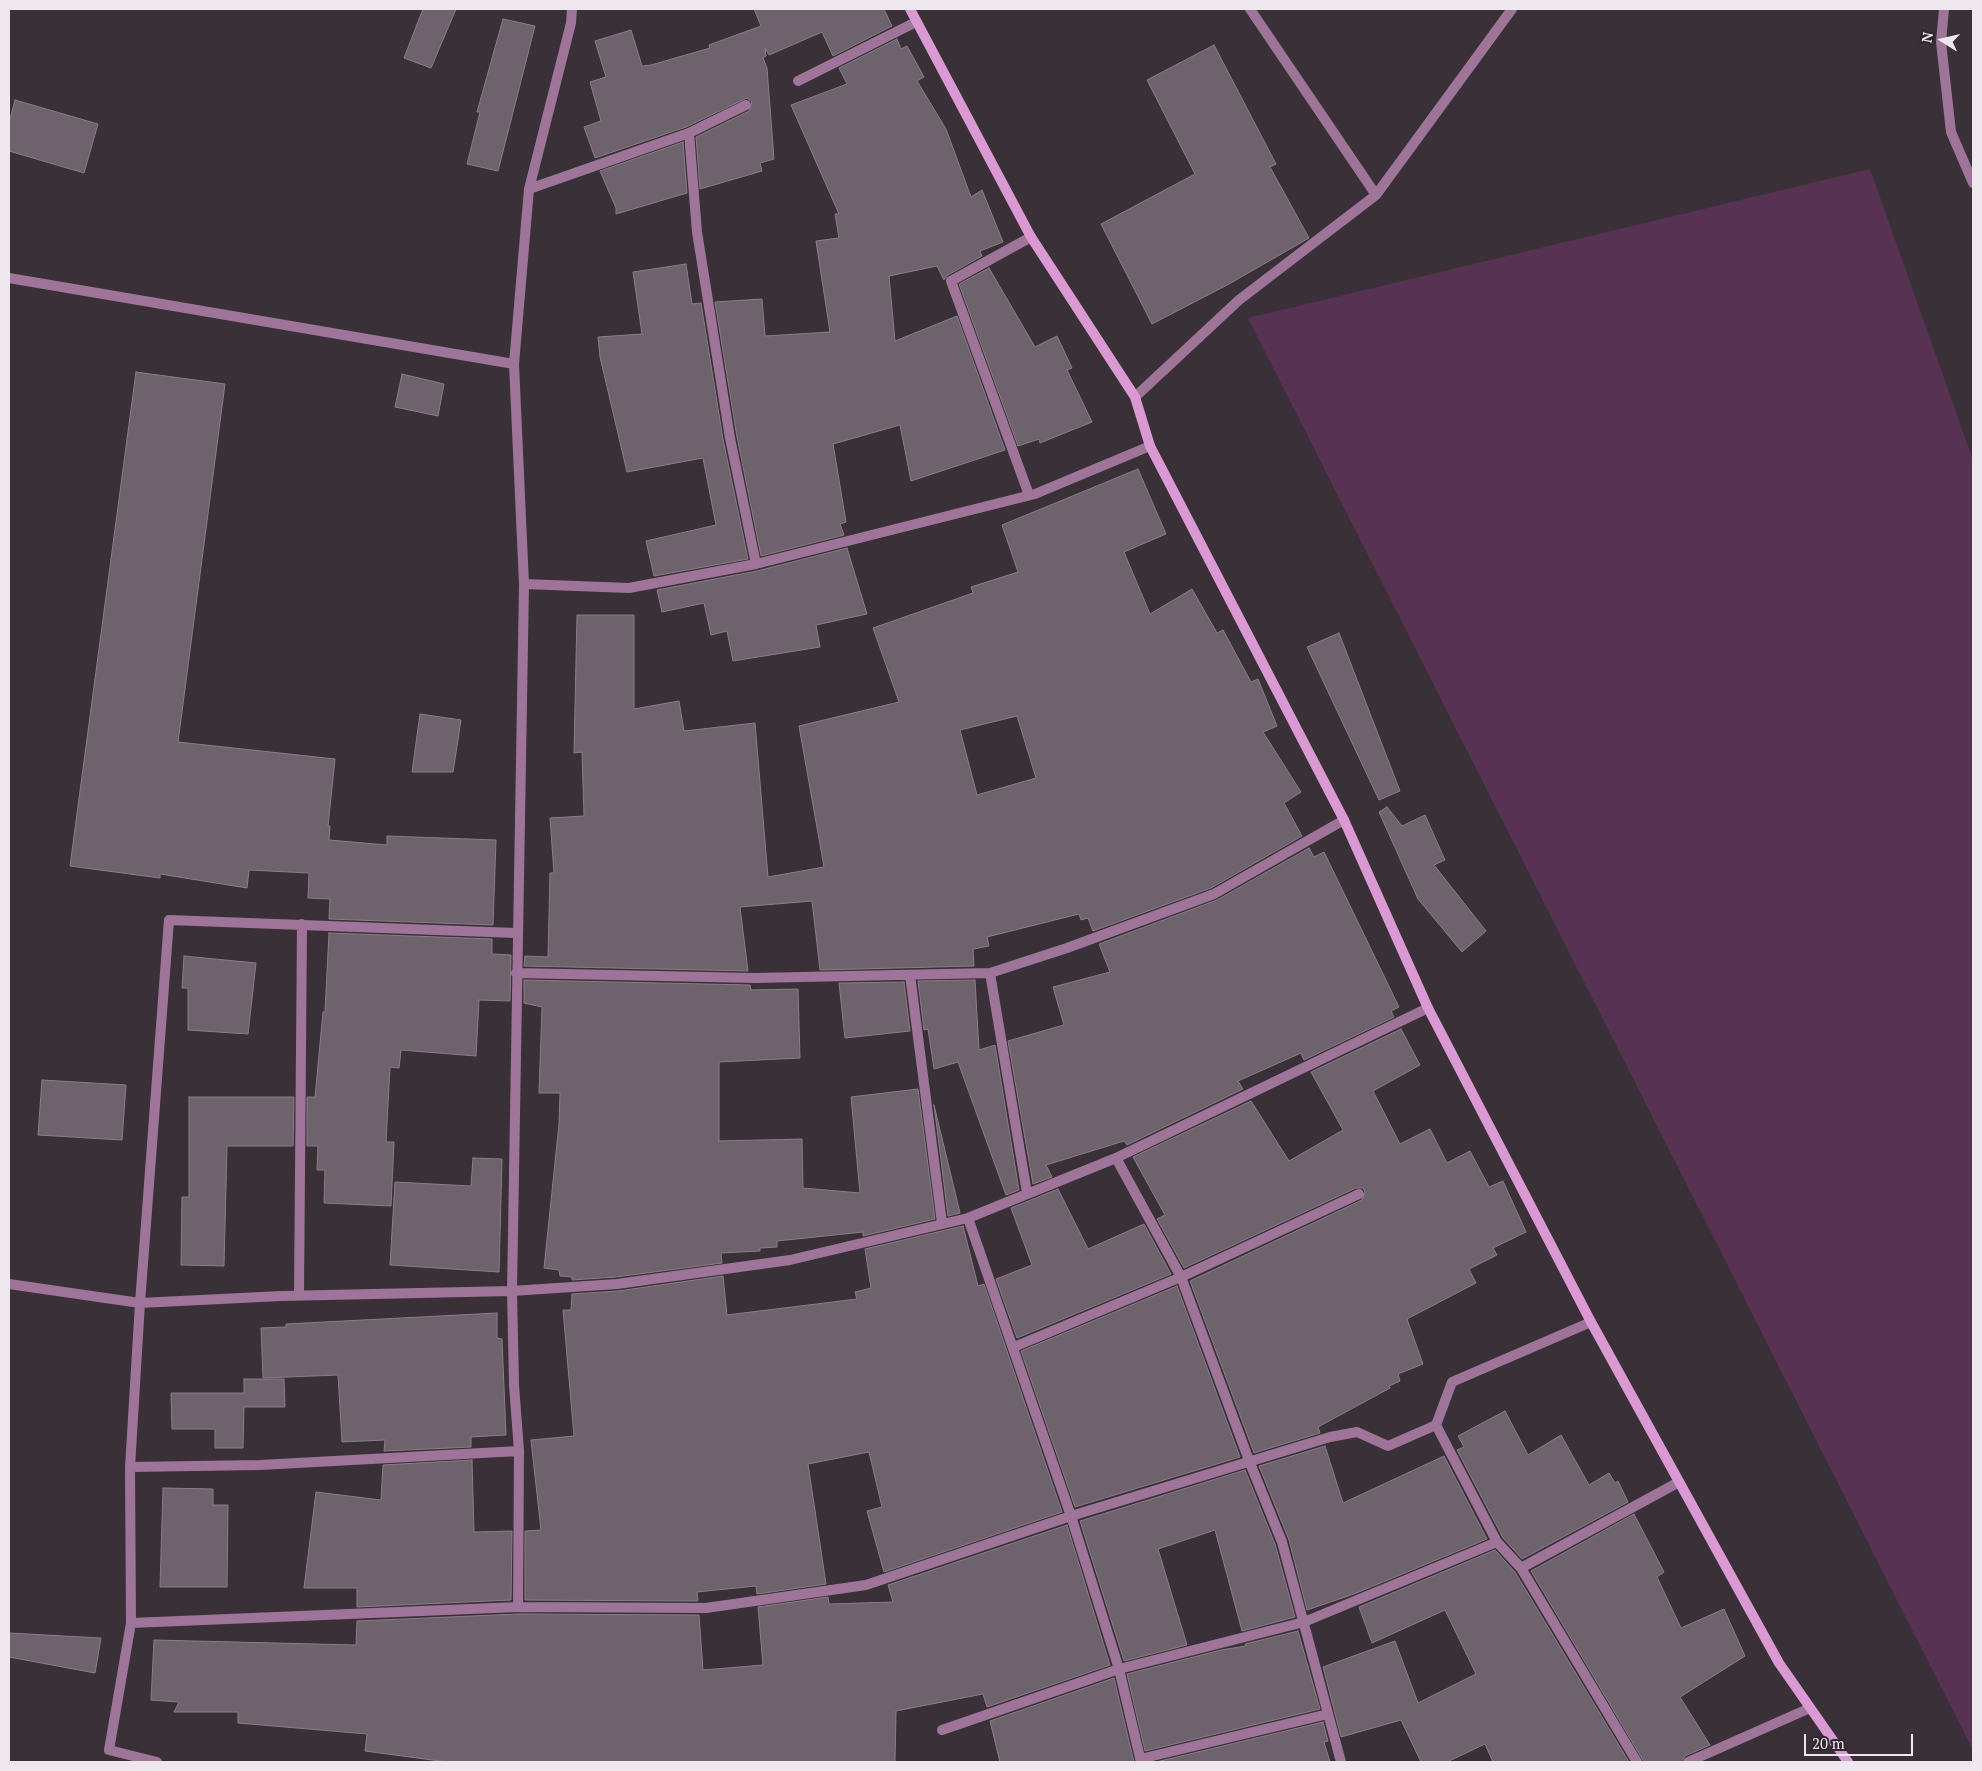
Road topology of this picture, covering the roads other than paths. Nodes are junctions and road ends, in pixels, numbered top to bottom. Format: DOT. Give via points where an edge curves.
graph roads {
  1 [pos="572,9"];
  2 [pos="910,9"];
  3 [pos="1250,9"];
  4 [pos="1512,9"];
  5 [pos="1944,9"];
  6 [pos="916,22"];
  7 [pos="798,81"];
  8 [pos="746,105"];
  9 [pos="689,133"];
  10 [pos="1973,182"];
  11 [pos="529,189"];
  12 [pos="1376,195"];
  13 [pos="1031,237"];
  14 [pos="9,278"];
  15 [pos="514,364"];
  16 [pos="1135,397"];
  17 [pos="1150,446"];
  18 [pos="1030,495"];
  19 [pos="756,564"];
  20 [pos="524,584"];
  21 [pos="1344,820"];
  22 [pos="302,924"];
  23 [pos="516,933"];
  24 [pos="516,973"];
  25 [pos="990,973"];
  26 [pos="910,975"];
  27 [pos="1428,1008"];
  28 [pos="1116,1158"];
  29 [pos="1027,1193"];
  30 [pos="1359,1194"];
  31 [pos="968,1218"];
  32 [pos="942,1224"];
  33 [pos="1181,1277"];
  34 [pos="9,1284"];
  35 [pos="512,1290"];
  36 [pos="299,1295"];
  37 [pos="140,1303"];
  38 [pos="1591,1322"];
  39 [pos="1014,1347"];
  40 [pos="1436,1425"];
  41 [pos="519,1451"];
  42 [pos="1250,1463"];
  43 [pos="130,1467"];
  44 [pos="1679,1482"];
  45 [pos="1071,1516"];
  46 [pos="1497,1542"];
  47 [pos="1521,1568"];
  48 [pos="518,1607"];
  49 [pos="1304,1622"];
  50 [pos="131,1623"];
  51 [pos="1119,1669"];
  52 [pos="1810,1708"];
  53 [pos="1328,1714"];
  54 [pos="942,1730"];
  55 [pos="1141,1760"];
  56 [pos="157,1762"];
  57 [pos="1341,1762"];
  58 [pos="1637,1762"];
  59 [pos="1688,1762"];
  60 [pos="1848,1762"];
  1 -- 11 [label="street"];
  2 -- 6 [label="street"];
  3 -- 12 [label="street"];
  4 -- 12 [label="street"];
  5 -- 10 [label="street" via="1941,42 1950,132"];
  6 -- 7 [label="street"];
  6 -- 13 [label="street"];
  8 -- 9 [label="street"];
  9 -- 11 [label="street"];
  9 -- 19 [label="street" via="697,232 730,438"];
  11 -- 15 [label="street"];
  12 -- 16 [label="street" via="1239,300"];
  13 -- 16 [label="street"];
  13 -- 18 [label="street" via="952,281"];
  14 -- 15 [label="street"];
  15 -- 20 [label="street"];
  16 -- 17 [label="street"];
  17 -- 18 [label="street"];
  17 -- 21 [label="street"];
  18 -- 19 [label="street"];
  19 -- 20 [label="street" via="629,588"];
  20 -- 23 [label="street"];
  21 -- 25 [label="street" via="1214,894"];
  21 -- 27 [label="street"];
  22 -- 23 [label="street"];
  22 -- 36 [label="street"];
  22 -- 37 [label="street" via="169,920"];
  23 -- 24 [label="street"];
  24 -- 26 [label="street" via="755,978"];
  24 -- 35 [label="street"];
  25 -- 26 [label="street"];
  25 -- 29 [label="street"];
  26 -- 32 [label="street"];
  27 -- 28 [label="street"];
  27 -- 38 [label="street"];
  28 -- 29 [label="street"];
  28 -- 33 [label="street"];
  29 -- 31 [label="street"];
  30 -- 33 [label="street"];
  31 -- 32 [label="street"];
  31 -- 39 [label="street"];
  32 -- 35 [label="street" via="782,1261 617,1284"];
  33 -- 39 [label="street"];
  33 -- 42 [label="street"];
  34 -- 37 [label="street"];
  35 -- 36 [label="street"];
  35 -- 41 [label="street"];
  36 -- 37 [label="street"];
  37 -- 43 [label="street"];
  38 -- 40 [label="street" via="1452,1382"];
  38 -- 44 [label="street"];
  39 -- 45 [label="street"];
  40 -- 42 [label="street" via="1388,1446 1357,1432 1330,1437"];
  40 -- 46 [label="street"];
  41 -- 43 [label="street" via="260,1465"];
  41 -- 48 [label="street"];
  42 -- 45 [label="street"];
  42 -- 49 [label="street" via="1282,1542"];
  43 -- 50 [label="street"];
  44 -- 47 [label="street"];
  44 -- 52 [label="street" via="1779,1663"];
  45 -- 48 [label="street" via="866,1585 706,1608"];
  45 -- 51 [label="street"];
  46 -- 47 [label="street"];
  46 -- 49 [label="street"];
  47 -- 58 [label="street"];
  48 -- 50 [label="street"];
  49 -- 51 [label="street"];
  49 -- 53 [label="street"];
  50 -- 56 [label="street" via="109,1750"];
  51 -- 54 [label="street"];
  51 -- 55 [label="street"];
  52 -- 59 [label="street"];
  52 -- 60 [label="street"];
  53 -- 55 [label="street"];
  53 -- 57 [label="street"];
}
